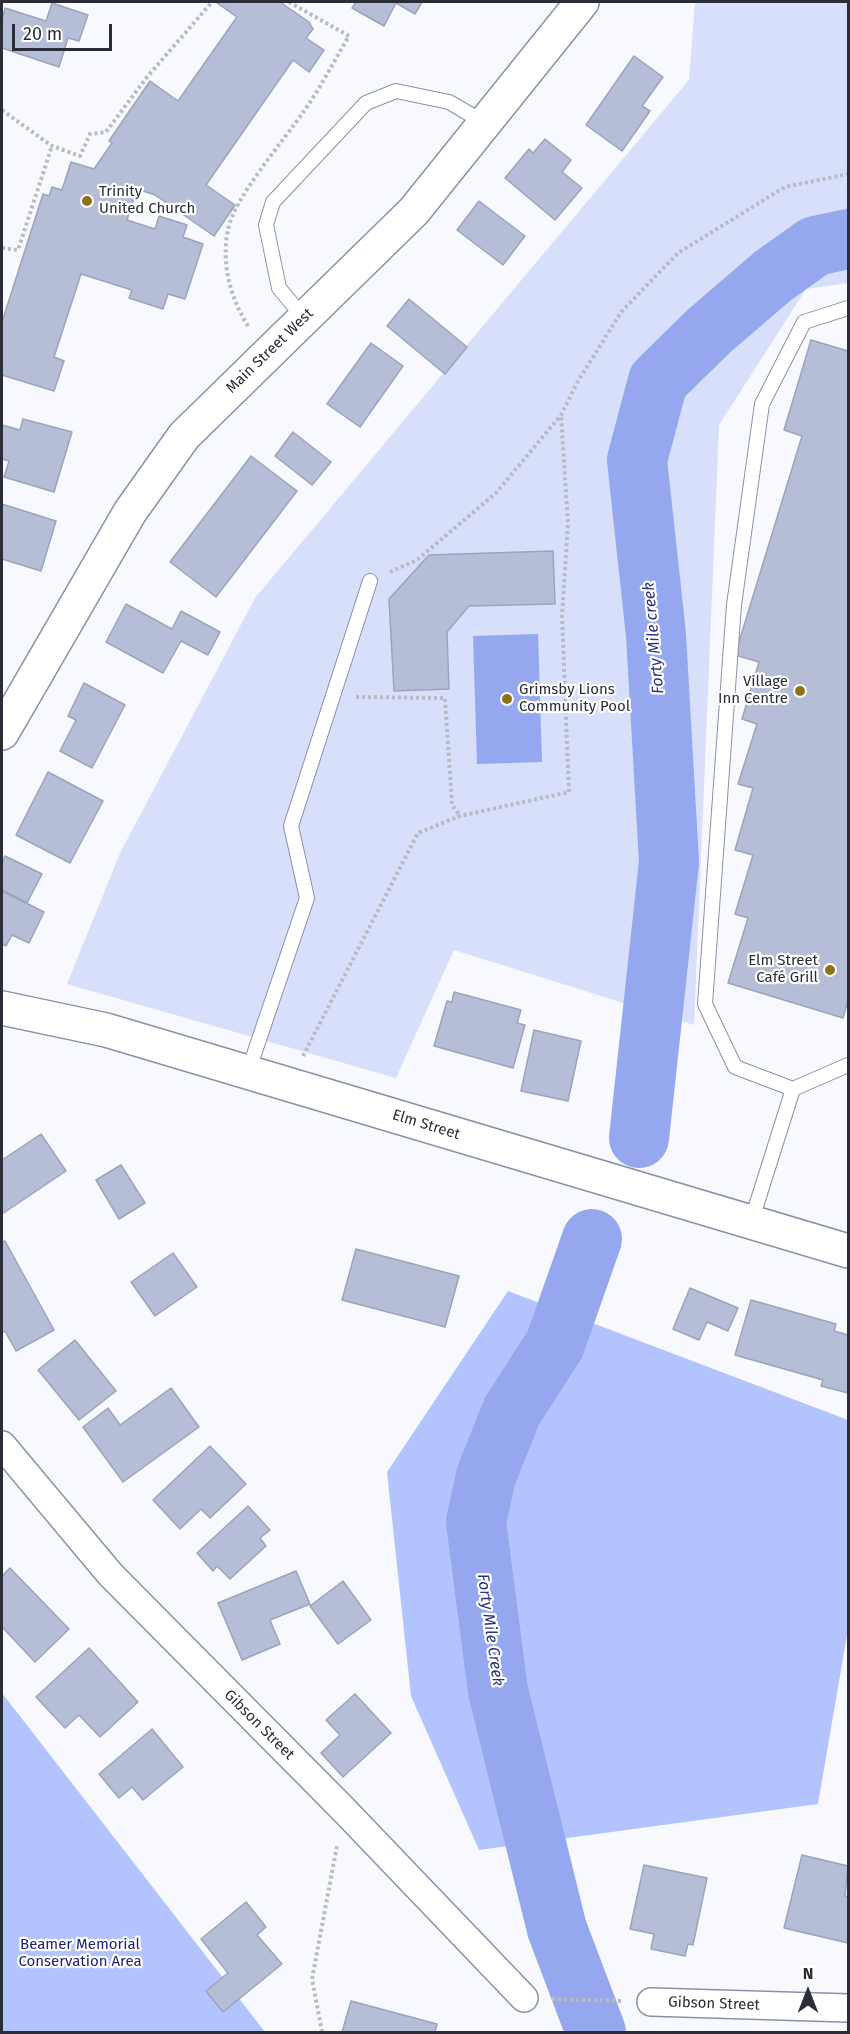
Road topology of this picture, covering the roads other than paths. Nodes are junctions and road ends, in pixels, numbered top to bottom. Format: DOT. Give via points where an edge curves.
graph roads {
  1 [pos="582,2"];
  2 [pos="485,123"];
  3 [pos="849,308"];
  4 [pos="304,318"];
  5 [pos="370,581"];
  6 [pos="2,733"];
  7 [pos="2,1008"];
  8 [pos="849,1065"];
  9 [pos="248,1072"];
  10 [pos="794,1089"];
  11 [pos="751,1222"];
  12 [pos="849,1251"];
  13 [pos="2,1445"];
  14 [pos="524,1998"];
  15 [pos="651,2002"];
  16 [pos="849,2008"];
  1 -- 2 [label="main road, Main Street West"];
  2 -- 4 [label="main road, Main Street West" via="414,211"];
  2 -- 4 [label="lane" via="449,102 396,91 366,103 273,202 266,225 279,288"];
  3 -- 10 [label="lane" via="804,322 762,404 734,605 705,1004 735,1066"];
  4 -- 6 [label="main road, Main Street West" via="184,436 130,512"];
  5 -- 9 [label="lane" via="291,826 307,898"];
  7 -- 9 [label="main road, Elm Street" via="105,1030"];
  8 -- 10 [label="lane"];
  9 -- 11 [label="main road, Elm Street"];
  10 -- 11 [label="lane"];
  11 -- 12 [label="main road, Elm Street"];
  13 -- 14 [label="street, Gibson Street" via="110,1574"];
  15 -- 16 [label="street, Gibson Street"];
}
